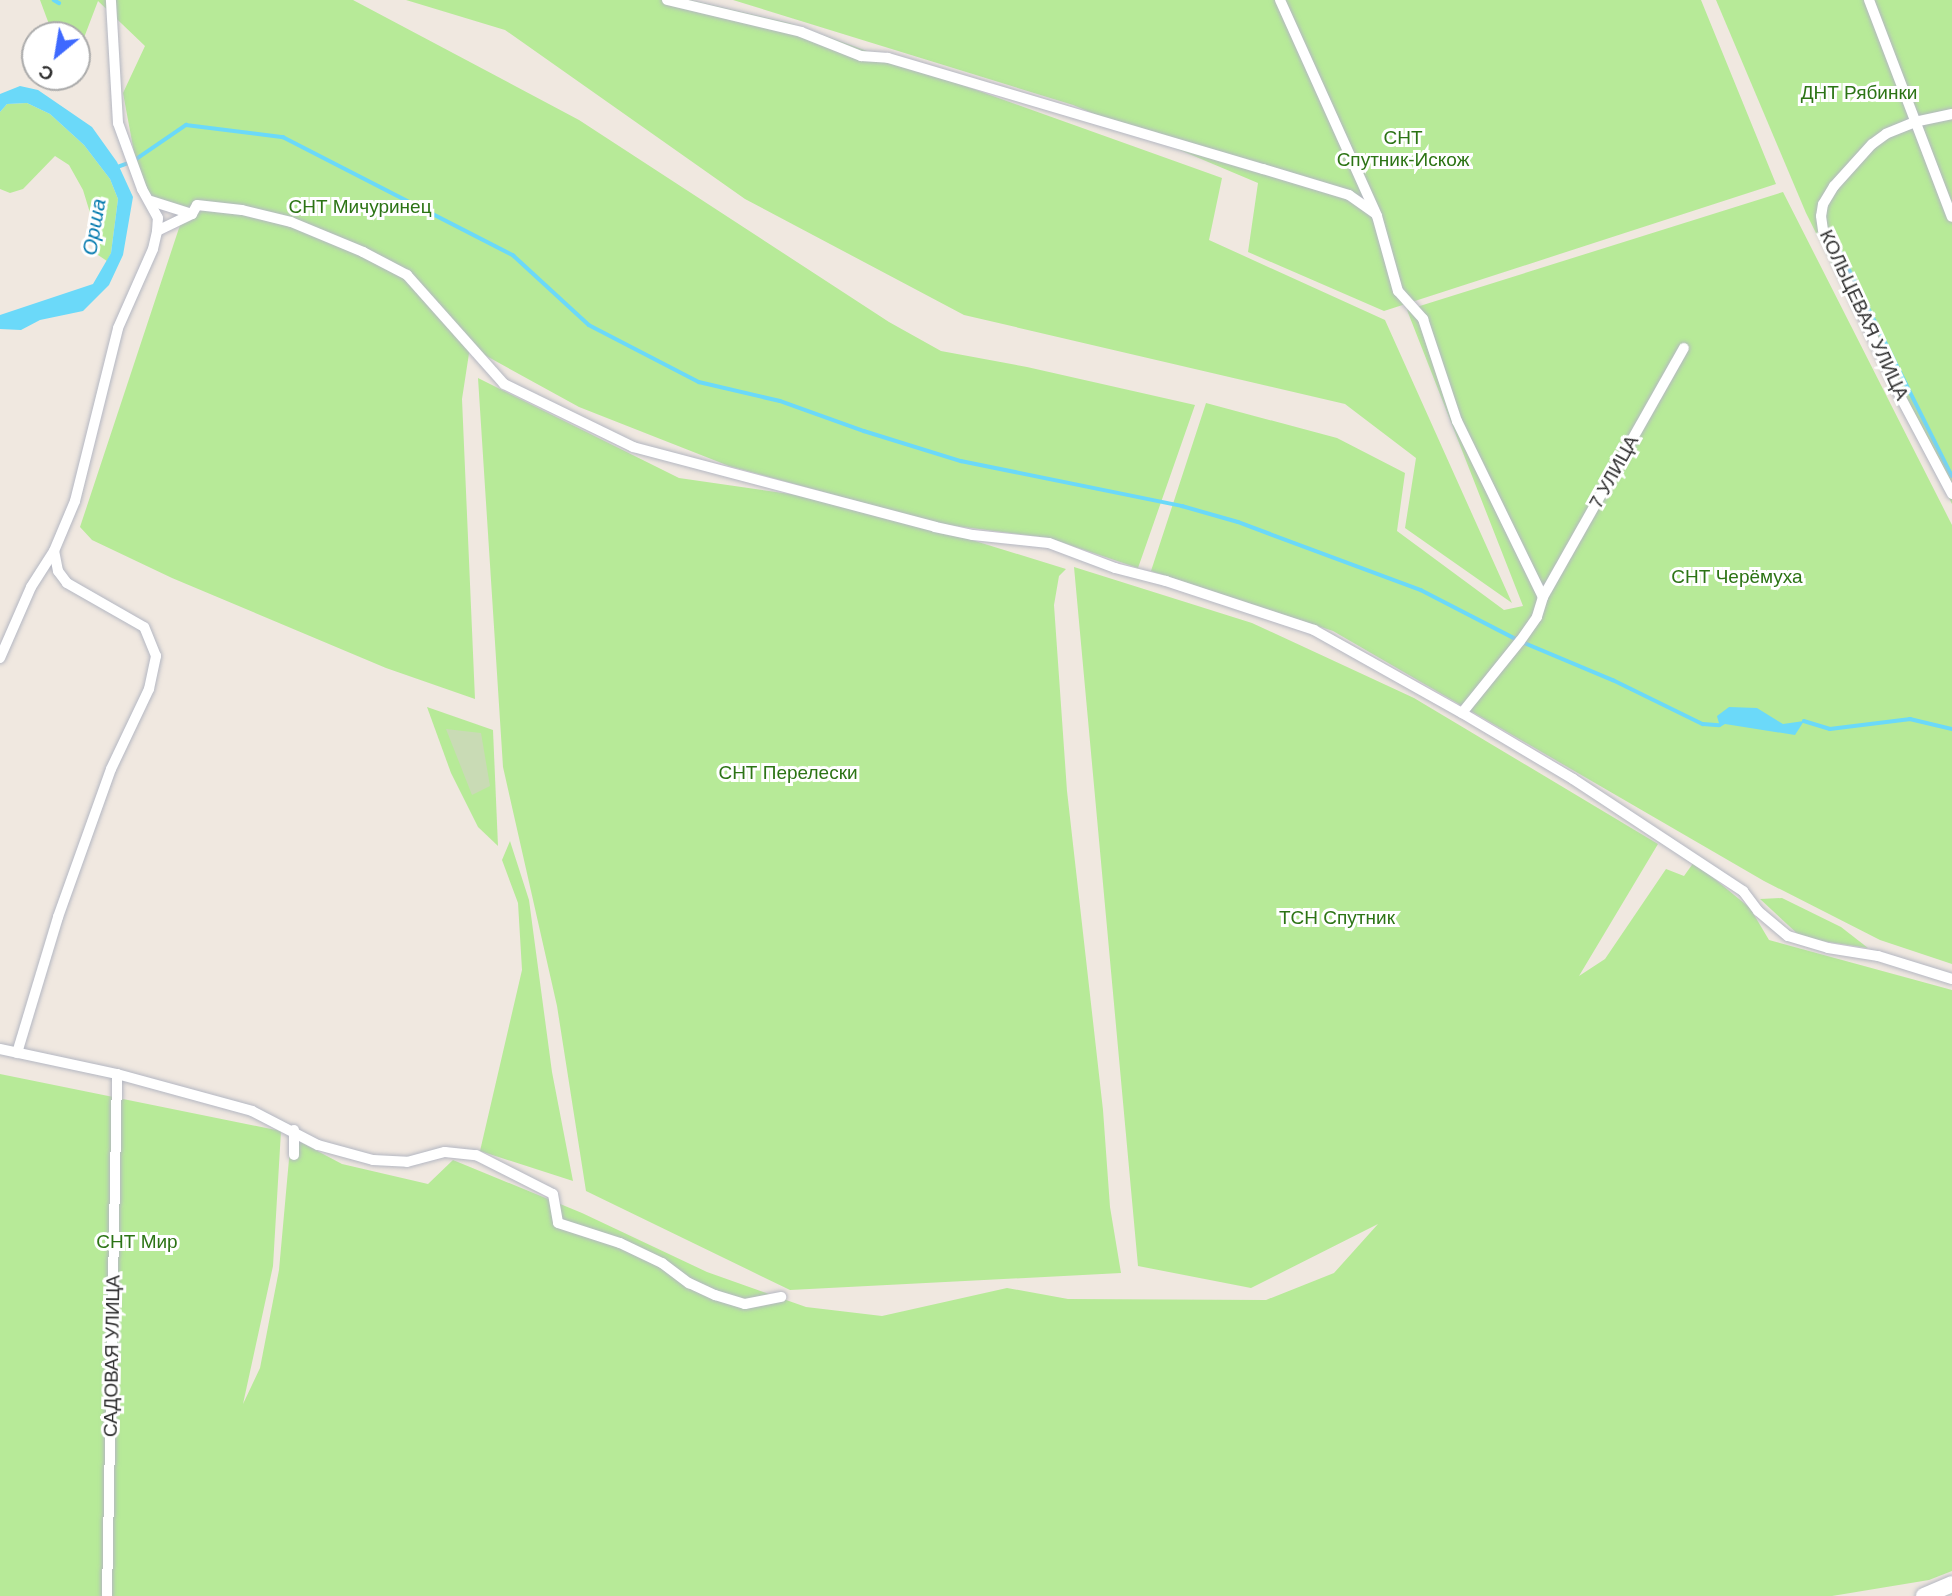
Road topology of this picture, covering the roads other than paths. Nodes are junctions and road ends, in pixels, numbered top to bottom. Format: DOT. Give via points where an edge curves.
graph roads {
  1 [pos="110,0"];
  2 [pos="667,0"];
  3 [pos="1280,0"];
  4 [pos="1869,0"];
  5 [pos="1952,114"];
  6 [pos="1915,122"];
  7 [pos="151,201"];
  8 [pos="192,214"];
  9 [pos="1374,214"];
  10 [pos="1952,217"];
  11 [pos="157,230"];
  12 [pos="1684,348"];
  13 [pos="1952,494"];
  14 [pos="54,551"];
  15 [pos="1543,597"];
  16 [pos="0,658"];
  17 [pos="1462,713"];
  18 [pos="1952,979"];
  19 [pos="0,1049"];
  20 [pos="17,1053"];
  21 [pos="117,1074"];
  22 [pos="294,1130"];
  23 [pos="294,1155"];
  24 [pos="781,1297"];
  25 [pos="1952,1584"];
  26 [pos="107,1596"];
  27 [pos="1924,1596"];
  1 -- 7 [label="street" via="118,123"];
  2 -- 9 [label="street" via="801,32 861,56 888,58 1349,195"];
  3 -- 9 [label="street"];
  4 -- 6 [label="street"];
  5 -- 6 [label="street, КОЛЬЦЕВАЯ УЛИЦА"];
  6 -- 10 [label="street"];
  6 -- 13 [label="street, КОЛЬЦЕВАЯ УЛИЦА" via="1872,144 1834,186 1821,216 1823,230 1900,396"];
  7 -- 8 [label="street"];
  7 -- 11 [label="street"];
  8 -- 11 [label="street"];
  8 -- 17 [label="street" via="197,205 291,222 407,275 504,384 633,447 935,527 1049,543 1314,631"];
  9 -- 15 [label="street" via="1398,291 1423,319 1457,421"];
  11 -- 14 [label="street" via="118,328 75,502"];
  12 -- 15 [label="street, 7 УЛИЦА"];
  14 -- 16 [label="street" via="31,587"];
  14 -- 20 [label="street" via="58,571 67,583 144,627 156,656 149,689 111,769 58,917"];
  15 -- 17 [label="street, 7 УЛИЦА" via="1520,641"];
  17 -- 18 [label="street" via="1573,779 1743,891 1758,911 1788,936"];
  19 -- 20 [label="street"];
  20 -- 21 [label="street"];
  21 -- 22 [label="street" via="252,1111"];
  21 -- 26 [label="street, САДОВАЯ УЛИЦА"];
  22 -- 23 [label="street"];
  22 -- 24 [label="street" via="318,1145 373,1160 407,1162 444,1152 476,1155 553,1194 558,1223 620,1243 715,1295 745,1304"];
  25 -- 27 [label="main road"];
}
